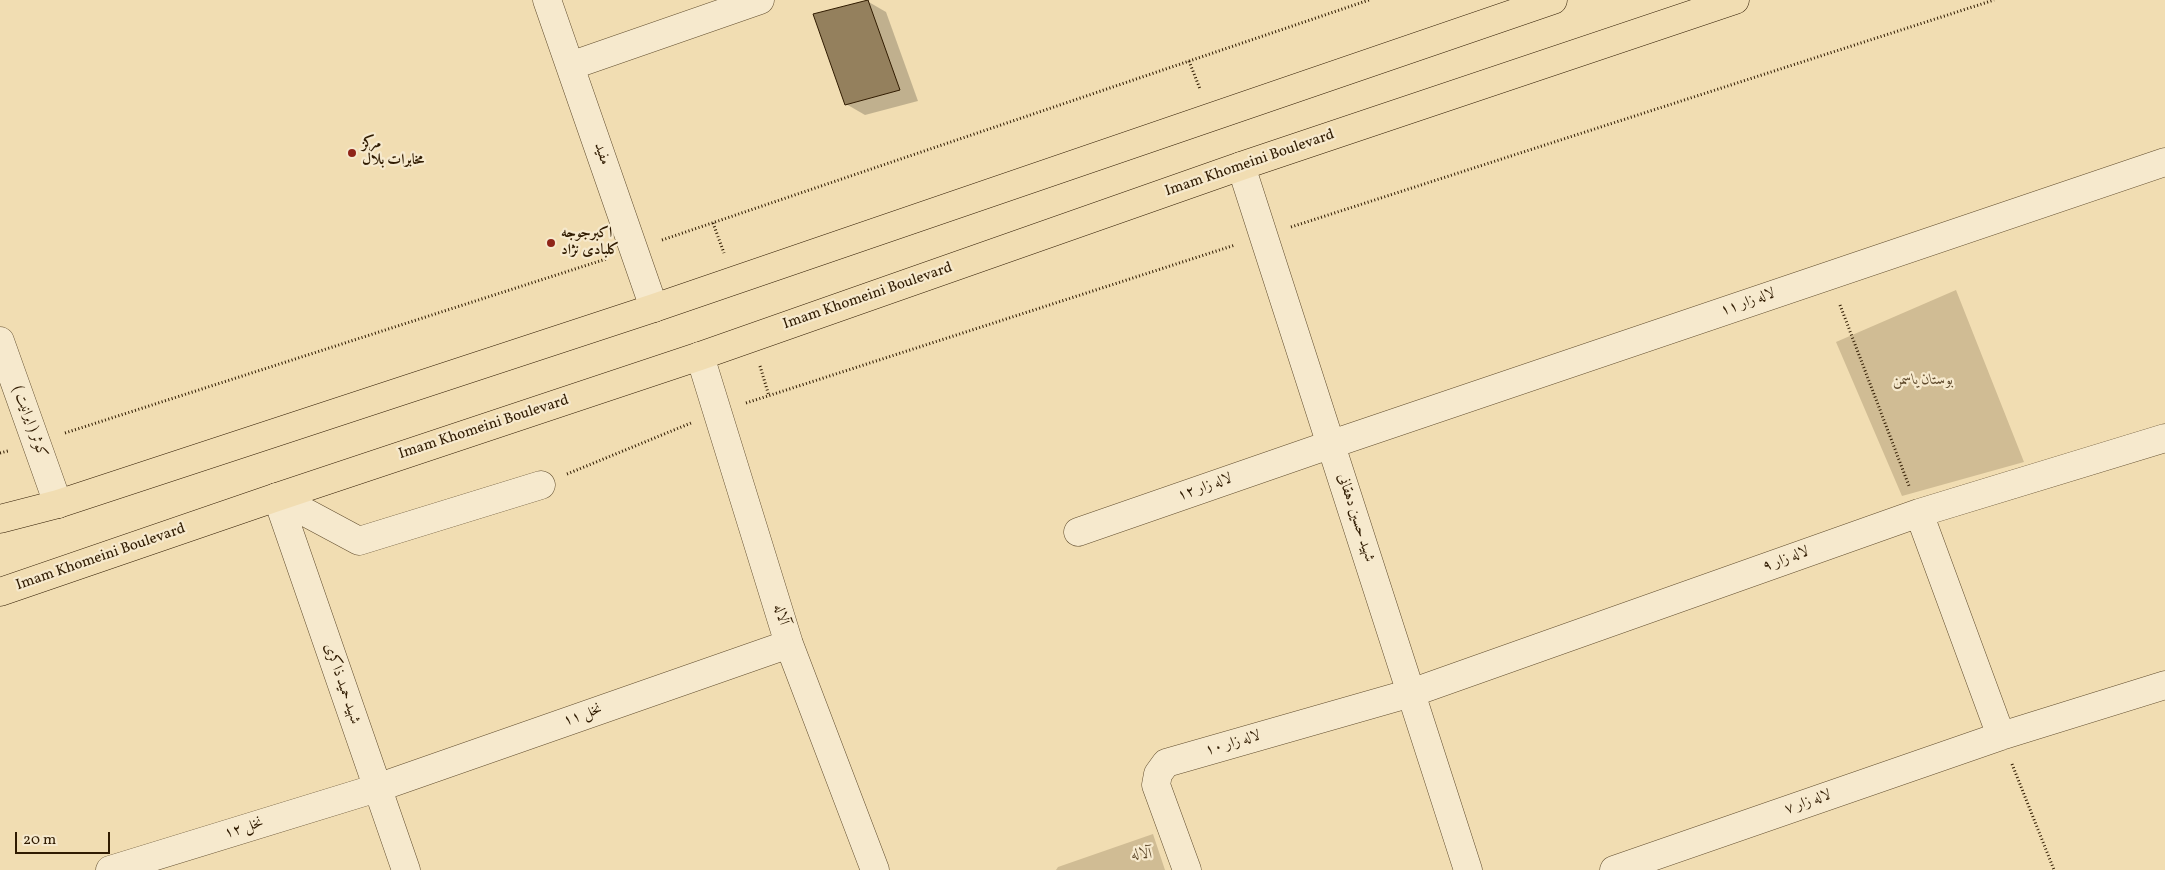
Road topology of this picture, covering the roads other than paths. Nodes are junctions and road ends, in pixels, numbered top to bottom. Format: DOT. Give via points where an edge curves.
graph roads {
  1 [pos="547,0"];
  2 [pos="760,0"];
  3 [pos="1554,0"];
  4 [pos="1735,0"];
  5 [pos="698,10"];
  6 [pos="570,66"];
  7 [pos="2165,162"];
  8 [pos="1242,166"];
  9 [pos="654,308"];
  10 [pos="0,340"];
  11 [pos="700,356"];
  12 [pos="2165,438"];
  13 [pos="1332,444"];
  14 [pos="541,485"];
  15 [pos="277,497"];
  16 [pos="58,504"];
  17 [pos="1919,513"];
  18 [pos="0,519"];
  19 [pos="1078,532"];
  20 [pos="0,592"];
  21 [pos="789,644"];
  22 [pos="2165,685"];
  23 [pos="1411,693"];
  24 [pos="2001,736"];
  25 [pos="377,788"];
  26 [pos="110,870"];
  27 [pos="406,870"];
  28 [pos="875,870"];
  29 [pos="1187,870"];
  30 [pos="1468,870"];
  31 [pos="1614,870"];
  1 -- 6 [label="street, مفید"];
  2 -- 5 [label="street"];
  3 -- 9 [label="main road"];
  4 -- 8 [label="main road, Imam Khomeini Boulevard"];
  5 -- 6 [label="street"];
  6 -- 9 [label="street, مفید"];
  7 -- 13 [label="street, لاله زار ۱۱"];
  8 -- 11 [label="main road, Imam Khomeini Boulevard"];
  8 -- 13 [label="street, شهید حسین دهقانی"];
  9 -- 16 [label="main road"];
  10 -- 16 [label="street, کوثر ( ایرانیت )"];
  11 -- 15 [label="main road, Imam Khomeini Boulevard"];
  11 -- 21 [label="street, آلاله"];
  12 -- 17 [label="street, لاله زار ۹"];
  13 -- 19 [label="street, لاله زار ۱۲"];
  13 -- 23 [label="street, شهید حسین دهقانی"];
  14 -- 15 [label="street" via="359,542"];
  15 -- 20 [label="main road, Imam Khomeini Boulevard"];
  15 -- 25 [label="street, شهید حمید ذاکری"];
  16 -- 18 [label="main road"];
  17 -- 23 [label="street, لاله زار ۹"];
  17 -- 24 [label="street"];
  21 -- 25 [label="street, نخل ۱۱"];
  21 -- 28 [label="street, آلاله"];
  22 -- 24 [label="street, لاله زار ۷"];
  23 -- 29 [label="street, لاله زار ۱۰" via="1166,763 1158,774 1156,785"];
  23 -- 30 [label="street, شهید حسین دهقانی"];
  24 -- 31 [label="street, لاله زار ۷"];
  25 -- 26 [label="street, نخل ۱۲"];
  25 -- 27 [label="street, شهید حمید ذاکری"];
}
